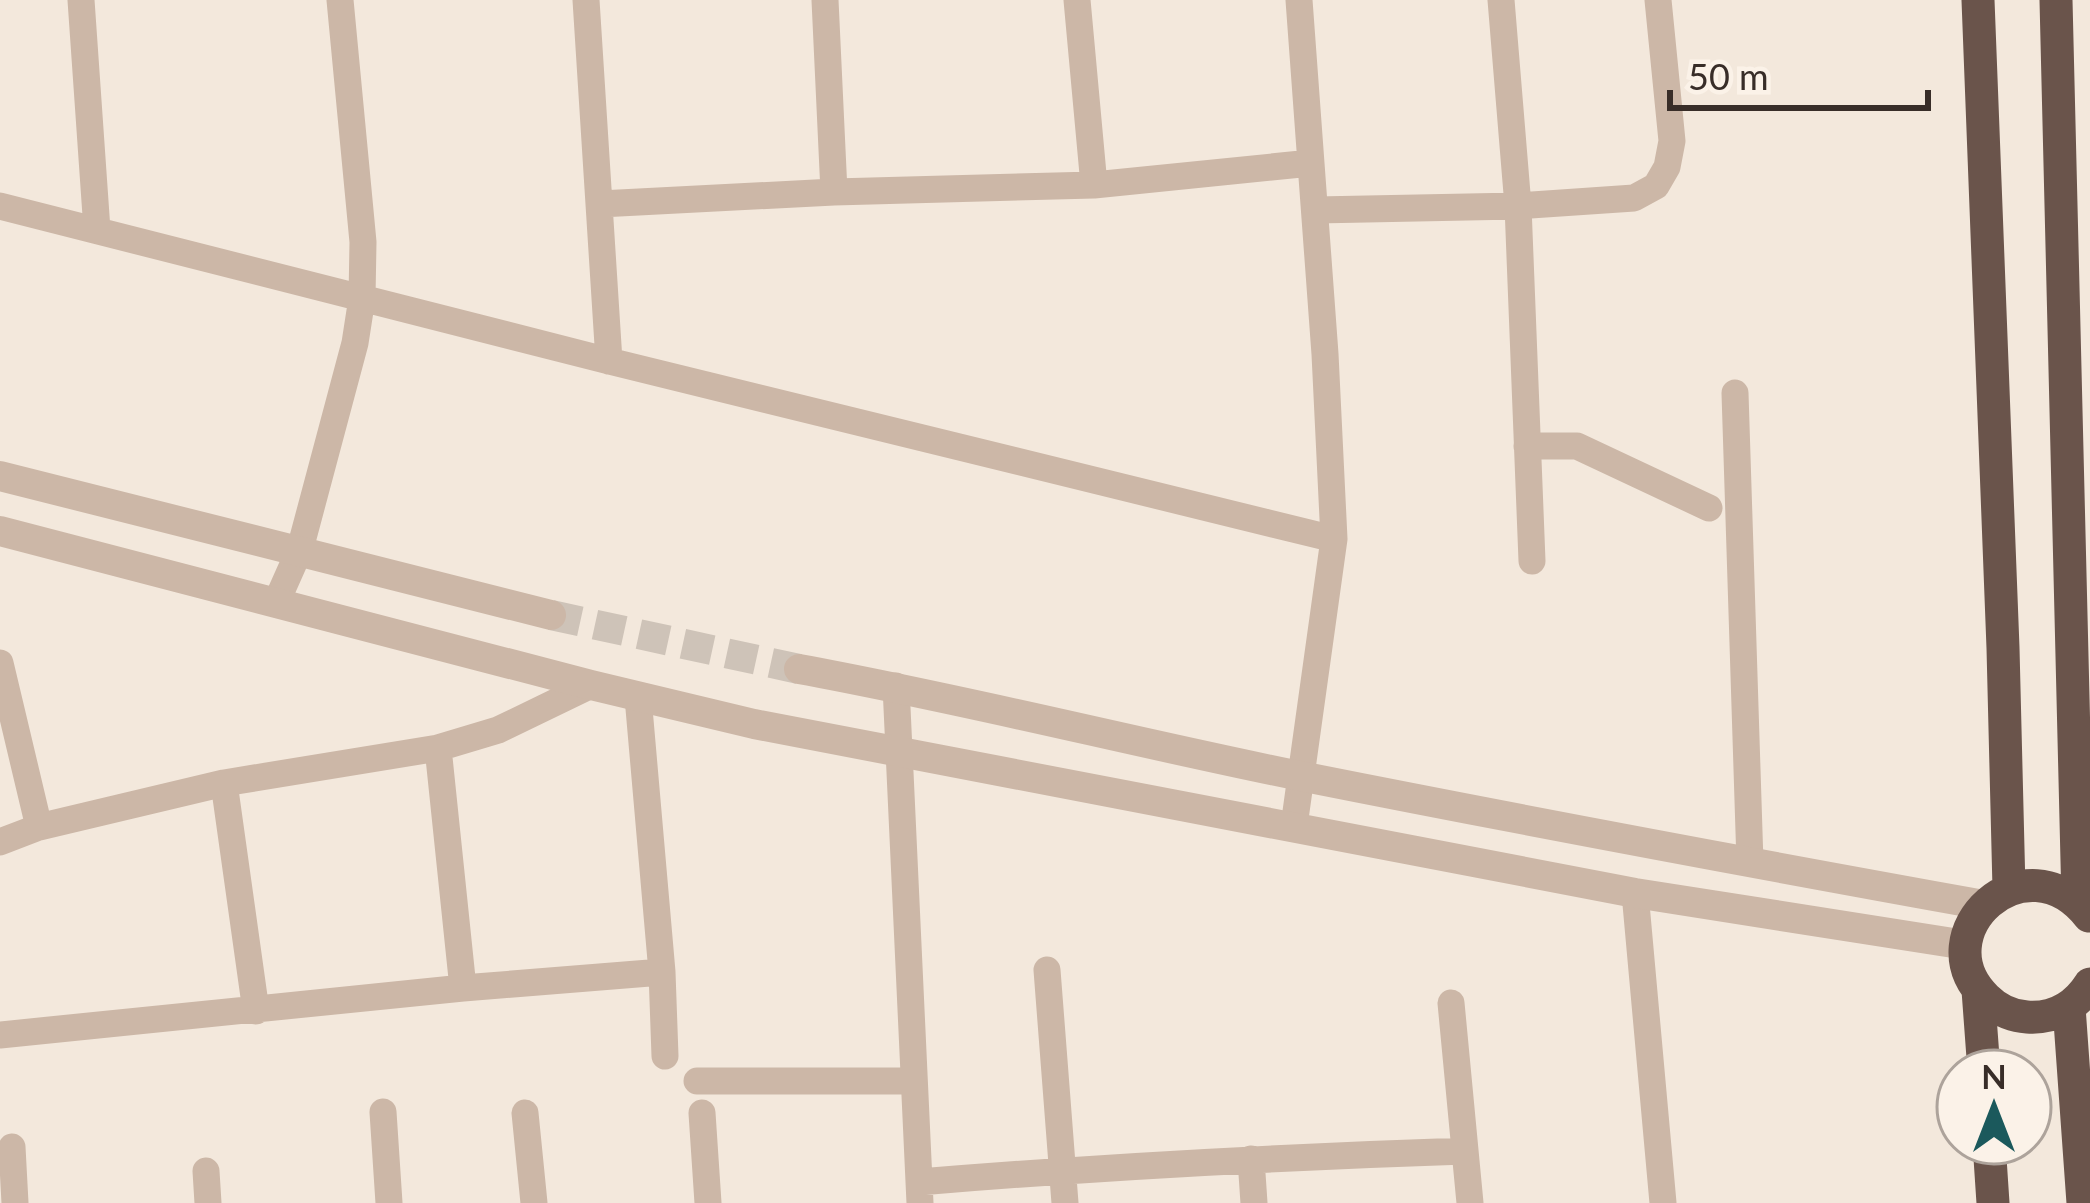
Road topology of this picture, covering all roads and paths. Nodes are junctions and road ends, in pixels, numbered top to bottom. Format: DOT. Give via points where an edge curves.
graph roads {
  1 [pos="81,0"];
  2 [pos="340,0"];
  3 [pos="586,0"];
  4 [pos="825,0"];
  5 [pos="1077,0"];
  6 [pos="1298,0"];
  7 [pos="1501,0"];
  8 [pos="1658,0"];
  9 [pos="1978,0"];
  10 [pos="2056,0"];
  11 [pos="1311,163"];
  12 [pos="1094,185"];
  13 [pos="834,192"];
  14 [pos="600,204"];
  15 [pos="0,206"];
  16 [pos="1518,206"];
  17 [pos="1316,210"];
  18 [pos="97,230"];
  19 [pos="362,298"];
  20 [pos="609,361"];
  21 [pos="1735,393"];
  22 [pos="1527,446"];
  23 [pos="0,476"];
  24 [pos="1708,508"];
  25 [pos="0,531"];
  26 [pos="1334,538"];
  27 [pos="300,550"];
  28 [pos="1532,562"];
  29 [pos="276,603"];
  30 [pos="551,614"];
  31 [pos="0,663"];
  32 [pos="799,669"];
  33 [pos="591,685"];
  34 [pos="896,686"];
  35 [pos="638,697"];
  36 [pos="438,748"];
  37 [pos="899,752"];
  38 [pos="1302,776"];
  39 [pos="224,783"];
  40 [pos="1294,826"];
  41 [pos="39,827"];
  42 [pos="0,842"];
  43 [pos="1750,863"];
  44 [pos="1635,892"];
  45 [pos="1996,897"];
  46 [pos="2084,910"];
  47 [pos="1966,945"];
  48 [pos="1047,970"];
  49 [pos="662,972"];
  50 [pos="463,988"];
  51 [pos="1978,990"];
  52 [pos="2083,1002"];
  53 [pos="1451,1003"];
  54 [pos="256,1011"];
  55 [pos="0,1035"];
  56 [pos="1982,1047"];
  57 [pos="665,1056"];
  58 [pos="697,1081"];
  59 [pos="914,1081"];
  60 [pos="383,1112"];
  61 [pos="525,1113"];
  62 [pos="702,1113"];
  63 [pos="12,1147"];
  64 [pos="1465,1151"];
  65 [pos="1251,1159"];
  66 [pos="1991,1167"];
  67 [pos="1063,1170"];
  68 [pos="206,1171"];
  69 [pos="919,1193"];
  70 [pos="15,1203"];
  71 [pos="208,1203"];
  72 [pos="388,1203"];
  73 [pos="534,1203"];
  74 [pos="708,1203"];
  75 [pos="1065,1203"];
  76 [pos="1254,1203"];
  77 [pos="1470,1203"];
  78 [pos="1663,1203"];
  79 [pos="1993,1203"];
  80 [pos="2083,1203"];
  1 -- 18 [label="street"];
  2 -- 19 [label="street"];
  3 -- 14 [label="street"];
  4 -- 13 [label="street"];
  5 -- 12 [label="street"];
  6 -- 11 [label="street"];
  7 -- 16 [label="street"];
  8 -- 16 [label="street" via="1672,141 1656,187 1634,198"];
  9 -- 45 [label="highway" via="2003,648"];
  10 -- 46 [label="highway"];
  11 -- 12 [label="street"];
  11 -- 17 [label="street"];
  12 -- 13 [label="street"];
  13 -- 14 [label="street"];
  14 -- 20 [label="street"];
  15 -- 18 [label="street"];
  16 -- 17 [label="street"];
  16 -- 22 [label="street"];
  17 -- 26 [label="street"];
  18 -- 19 [label="street"];
  19 -- 20 [label="street"];
  19 -- 27 [label="street"];
  20 -- 26 [label="street"];
  21 -- 43 [label="street"];
  22 -- 24 [label="street" via="1577,446"];
  22 -- 28 [label="street"];
  23 -- 27 [label="street"];
  25 -- 29 [label="street"];
  26 -- 38 [label="street"];
  27 -- 29 [label="street"];
  27 -- 30 [label="street"];
  29 -- 33 [label="street"];
  31 -- 41 [label="street"];
  32 -- 34 [label="street"];
  33 -- 35 [label="street"];
  33 -- 36 [label="street" via="498,730"];
  34 -- 37 [label="street"];
  34 -- 38 [label="street"];
  35 -- 37 [label="street"];
  35 -- 49 [label="street"];
  36 -- 39 [label="street"];
  36 -- 50 [label="street"];
  37 -- 40 [label="street"];
  37 -- 59 [label="street"];
  38 -- 40 [label="street"];
  38 -- 43 [label="street"];
  39 -- 41 [label="street"];
  39 -- 54 [label="street"];
  40 -- 44 [label="street"];
  41 -- 42 [label="street"];
  43 -- 45 [label="street"];
  44 -- 47 [label="street"];
  44 -- 78 [label="street"];
  45 -- 46 [label="highway" via="2045,886"];
  45 -- 47 [label="highway" via="1971,923"];
  47 -- 51 [label="highway"];
  48 -- 67 [label="street"];
  49 -- 50 [label="street"];
  49 -- 57 [label="street"];
  50 -- 54 [label="street"];
  51 -- 52 [label="highway" via="2030,1018"];
  51 -- 56 [label="highway"];
  52 -- 80 [label="highway"];
  53 -- 64 [label="street"];
  54 -- 55 [label="street"];
  58 -- 59 [label="street"];
  59 -- 69 [label="street"];
  60 -- 72 [label="street"];
  61 -- 73 [label="street"];
  62 -- 74 [label="street"];
  63 -- 70 [label="street"];
  64 -- 65 [label="street"];
  64 -- 77 [label="street"];
  65 -- 67 [label="street"];
  65 -- 76 [label="street"];
  66 -- 79 [label="highway"];
  67 -- 69 [label="street"];
  67 -- 75 [label="street"];
  68 -- 71 [label="street"];
}
